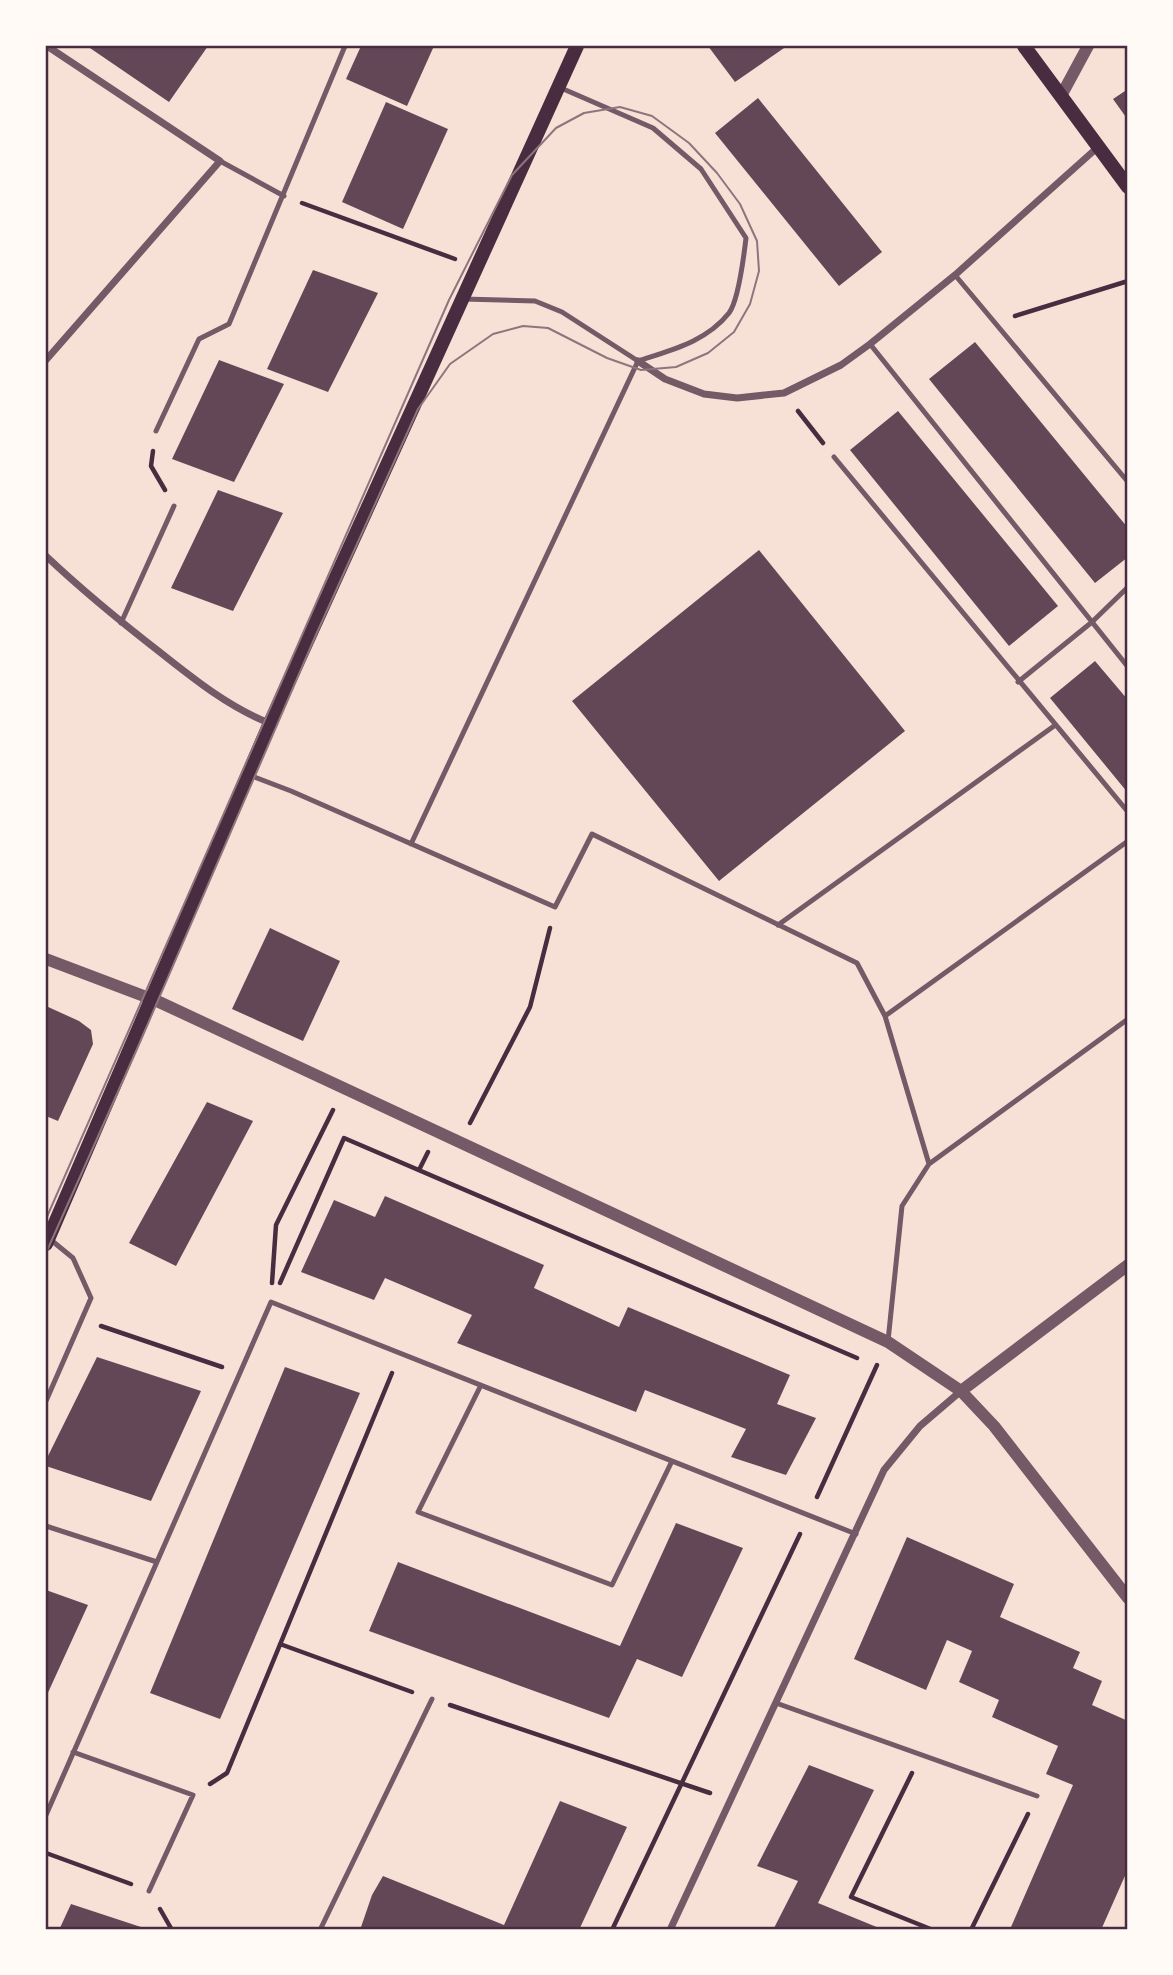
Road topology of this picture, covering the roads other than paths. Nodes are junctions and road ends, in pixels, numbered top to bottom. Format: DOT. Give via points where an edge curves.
graph roads {
  1 [pos="47,46"];
  2 [pos="345,46"];
  3 [pos="577,46"];
  4 [pos="1024,46"];
  5 [pos="1088,46"];
  6 [pos="558,87"];
  7 [pos="1061,96"];
  8 [pos="1098,147"];
  9 [pos="220,161"];
  10 [pos="1128,187"];
  11 [pos="284,196"];
  12 [pos="954,275"];
  13 [pos="463,299"];
  14 [pos="870,344"];
  15 [pos="46,360"];
  16 [pos="638,361"];
  17 [pos="156,431"];
  18 [pos="834,457"];
  19 [pos="1128,482"];
  20 [pos="174,506"];
  21 [pos="46,556"];
  22 [pos="1128,587"];
  23 [pos="1092,622"];
  24 [pos="121,623"];
  25 [pos="1128,667"];
  26 [pos="1018,682"];
  27 [pos="270,723"];
  28 [pos="1054,726"];
  29 [pos="248,774"];
  30 [pos="1128,812"];
  31 [pos="1128,841"];
  32 [pos="411,844"];
  33 [pos="778,925"];
  34 [pos="46,959"];
  35 [pos="150,998"];
  36 [pos="885,1016"];
  37 [pos="1128,1019"];
  38 [pos="929,1164"];
  39 [pos="47,1241"];
  40 [pos="1128,1265"];
  41 [pos="888,1342"];
  42 [pos="481,1385"];
  43 [pos="961,1391"];
  44 [pos="46,1401"];
  45 [pos="672,1461"];
  46 [pos="46,1525"];
  47 [pos="856,1534"];
  48 [pos="157,1562"];
  49 [pos="1128,1598"];
  50 [pos="432,1699"];
  51 [pos="776,1703"];
  52 [pos="73,1752"];
  53 [pos="1037,1796"];
  54 [pos="46,1815"];
  55 [pos="149,1891"];
  56 [pos="320,1930"];
  57 [pos="670,1930"];
  1 -- 9 [label="street"];
  2 -- 11 [label="lane"];
  3 -- 6 [label="main road"];
  4 -- 7 [label="main road"];
  5 -- 7 [label="street"];
  6 -- 13 [label="main road"];
  6 -- 16 [label="lane" via="653,128 701,169 746,239 730,312 699,341"];
  7 -- 8 [label="main road"];
  8 -- 10 [label="main road"];
  8 -- 12 [label="street"];
  9 -- 11 [label="lane"];
  9 -- 15 [label="street"];
  11 -- 17 [label="lane" via="229,324 199,340"];
  12 -- 14 [label="street"];
  12 -- 19 [label="lane"];
  13 -- 16 [label="lane" via="536,301 562,312"];
  13 -- 27 [label="main road"];
  14 -- 16 [label="street" via="841,365 784,393 737,398 704,394 665,379"];
  14 -- 23 [label="lane"];
  16 -- 32 [label="lane"];
  18 -- 26 [label="lane"];
  20 -- 24 [label="lane"];
  21 -- 24 [label="street"];
  22 -- 23 [label="lane"];
  23 -- 25 [label="lane"];
  23 -- 26 [label="lane"];
  24 -- 27 [label="street" via="236,708"];
  26 -- 28 [label="lane"];
  27 -- 29 [label="main road"];
  28 -- 30 [label="lane"];
  28 -- 33 [label="lane"];
  29 -- 32 [label="lane"];
  29 -- 35 [label="main road"];
  31 -- 36 [label="lane"];
  32 -- 33 [label="lane" via="555,907 592,835"];
  33 -- 36 [label="lane" via="857,963"];
  34 -- 35 [label="street"];
  35 -- 39 [label="main road"];
  35 -- 41 [label="street"];
  36 -- 38 [label="lane"];
  37 -- 38 [label="lane"];
  38 -- 41 [label="lane" via="902,1206"];
  39 -- 44 [label="lane" via="73,1258 91,1298"];
  40 -- 43 [label="street"];
  41 -- 43 [label="street"];
  42 -- 45 [label="lane"];
  42 -- 45 [label="lane" via="418,1512 612,1585"];
  42 -- 48 [label="lane" via="271,1302"];
  43 -- 47 [label="street" via="900,1448 884,1470"];
  43 -- 49 [label="street" via="994,1426"];
  45 -- 47 [label="lane"];
  46 -- 48 [label="lane"];
  47 -- 51 [label="street"];
  48 -- 52 [label="lane"];
  50 -- 56 [label="lane"];
  51 -- 53 [label="lane"];
  51 -- 57 [label="street"];
  52 -- 54 [label="lane"];
  52 -- 55 [label="lane" via="193,1795"];
}
